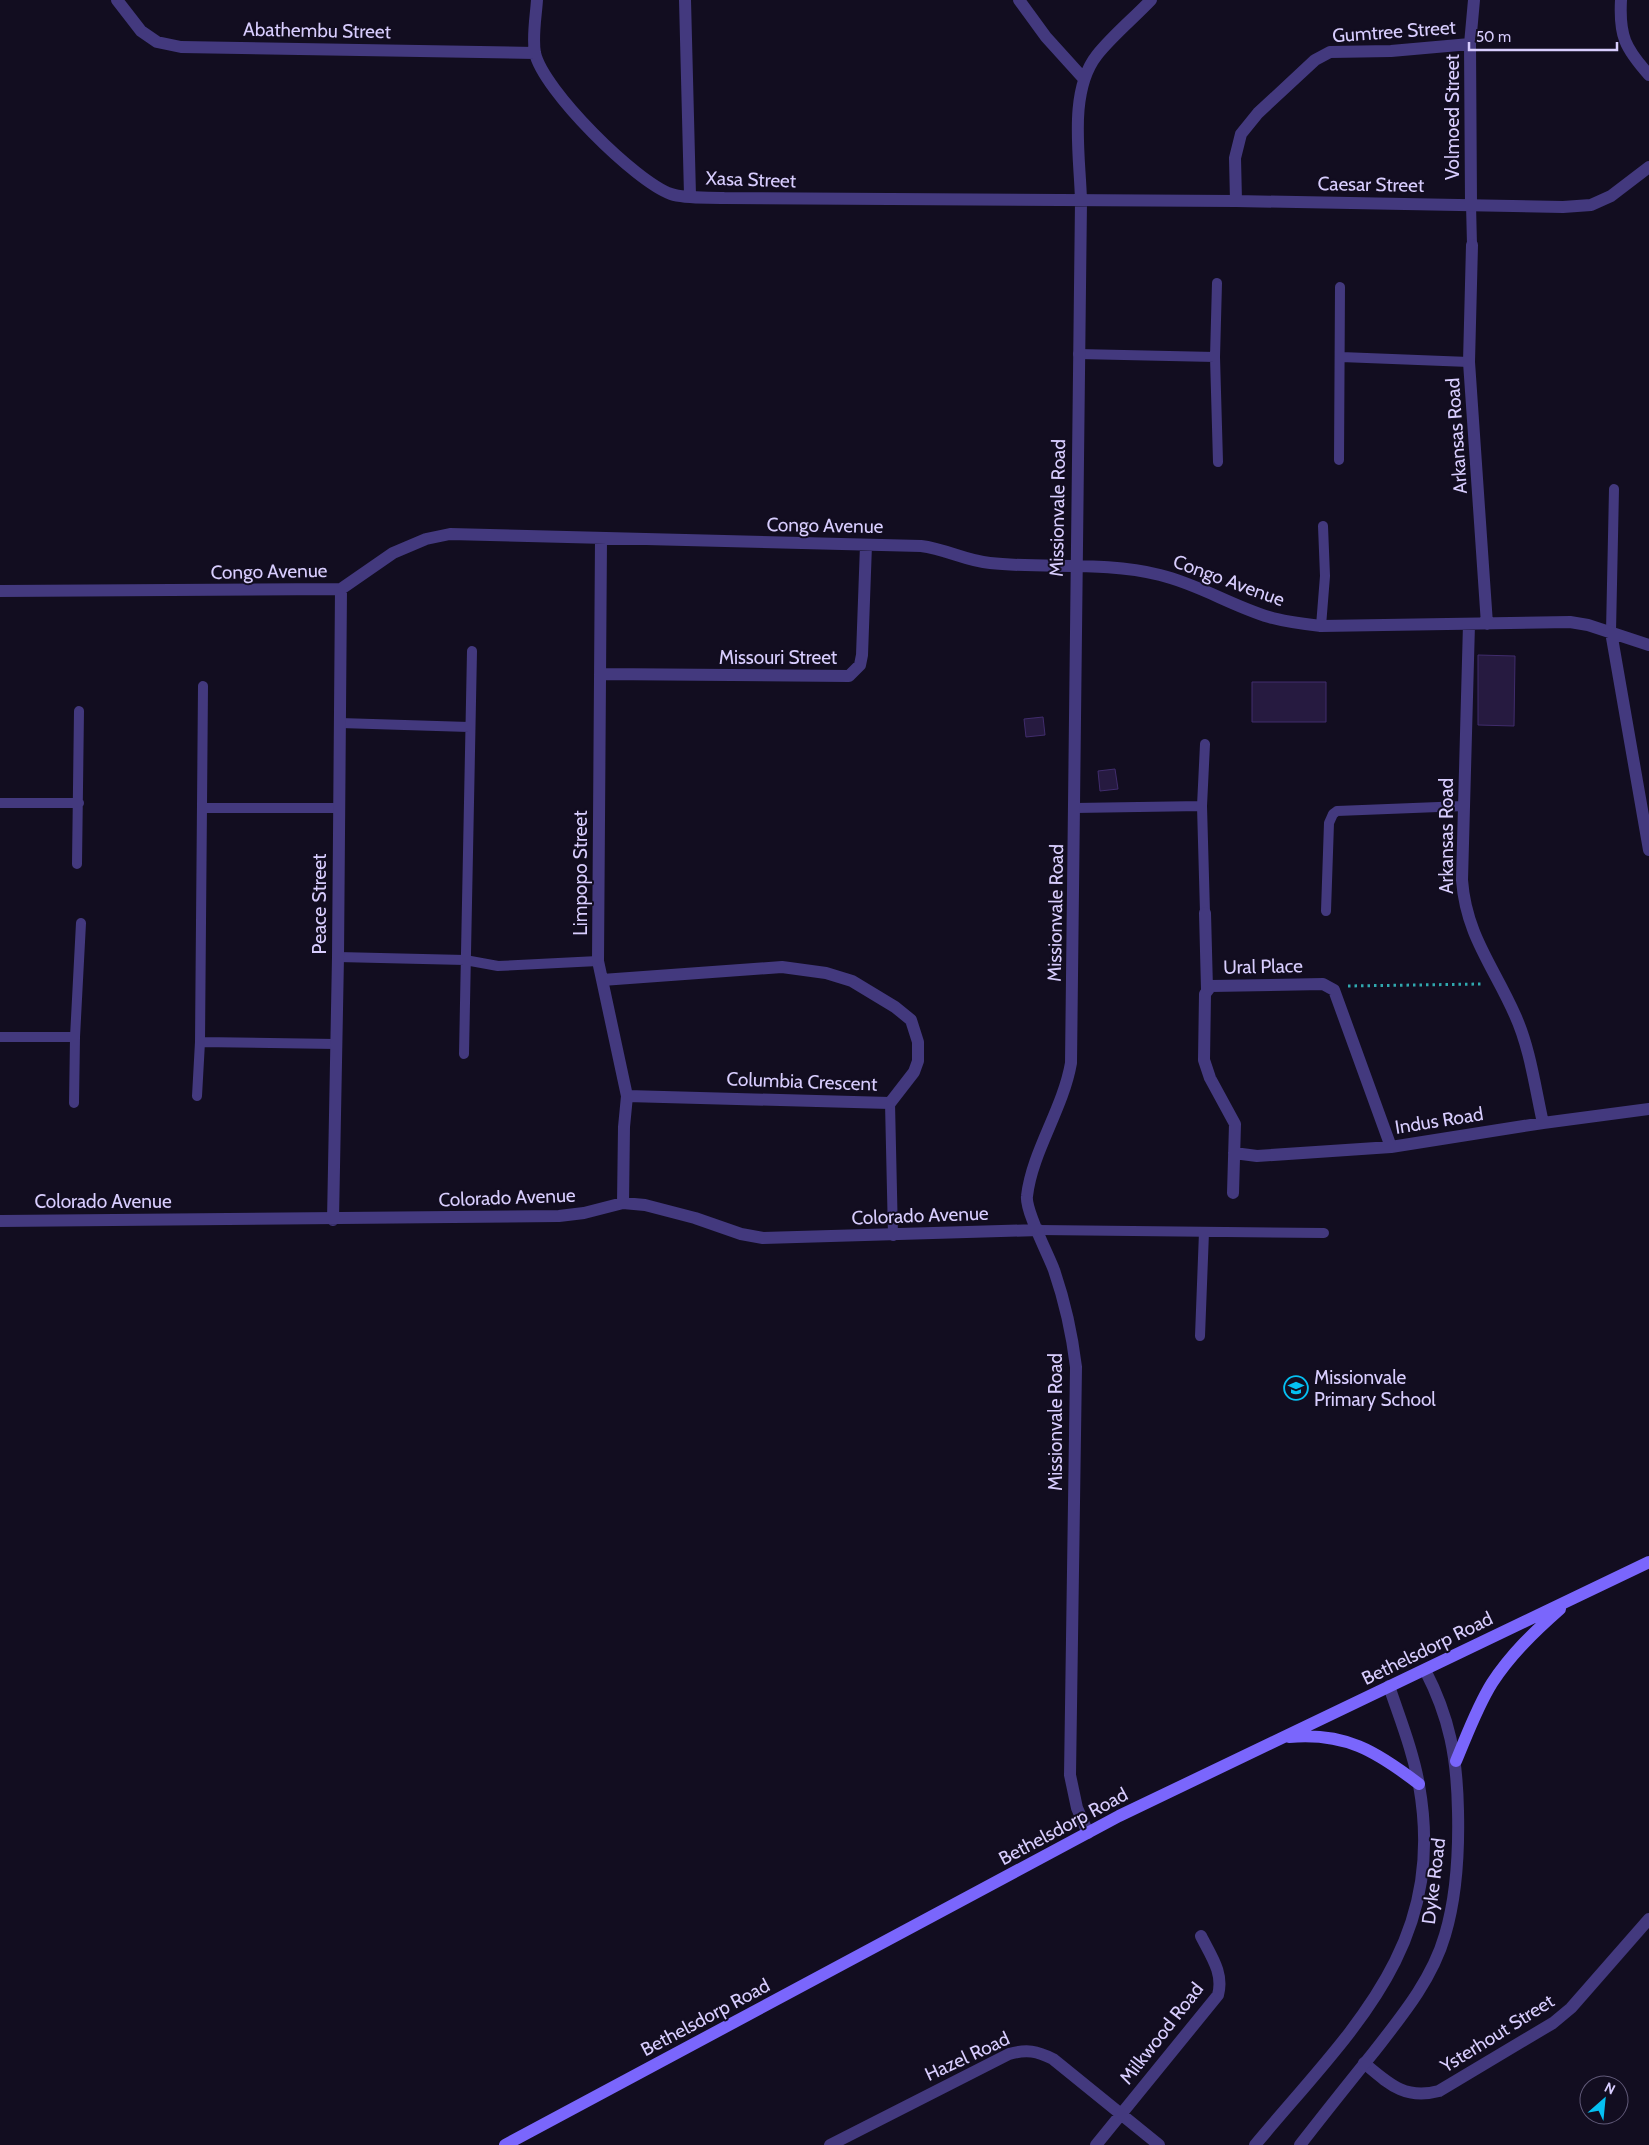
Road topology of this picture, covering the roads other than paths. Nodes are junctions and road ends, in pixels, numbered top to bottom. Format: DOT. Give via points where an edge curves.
graph roads {
  1 [pos="117,0"];
  2 [pos="537,0"];
  3 [pos="686,0"];
  4 [pos="1019,0"];
  5 [pos="1151,0"];
  6 [pos="1474,0"];
  7 [pos="1621,0"];
  8 [pos="1470,44"];
  9 [pos="535,53"];
  10 [pos="1649,75"];
  11 [pos="1084,80"];
  12 [pos="1649,167"];
  13 [pos="690,196"];
  14 [pos="1081,201"];
  15 [pos="1236,201"];
  16 [pos="1472,204"];
  17 [pos="1472,245"];
  18 [pos="1217,283"];
  19 [pos="1340,287"];
  20 [pos="1078,354"];
  21 [pos="1215,357"];
  22 [pos="1340,357"];
  23 [pos="1469,362"];
  24 [pos="1339,460"];
  25 [pos="1218,462"];
  26 [pos="1614,489"];
  27 [pos="1323,526"];
  28 [pos="601,539"];
  29 [pos="866,545"];
  30 [pos="1075,565"];
  31 [pos="341,589"];
  32 [pos="0,592"];
  33 [pos="1469,624"];
  34 [pos="1487,624"];
  35 [pos="1321,626"];
  36 [pos="1611,632"];
  37 [pos="1649,645"];
  38 [pos="472,650"];
  39 [pos="600,674"];
  40 [pos="203,686"];
  41 [pos="79,711"];
  42 [pos="340,723"];
  43 [pos="468,727"];
  44 [pos="1205,744"];
  45 [pos="0,802"];
  46 [pos="79,803"];
  47 [pos="1202,806"];
  48 [pos="1464,806"];
  49 [pos="203,808"];
  50 [pos="338,808"];
  51 [pos="1075,808"];
  52 [pos="1649,850"];
  53 [pos="77,864"];
  54 [pos="1326,911"];
  55 [pos="1205,913"];
  56 [pos="81,923"];
  57 [pos="338,957"];
  58 [pos="466,960"];
  59 [pos="598,961"];
  60 [pos="602,980"];
  61 [pos="1207,989"];
  62 [pos="0,1037"];
  63 [pos="75,1038"];
  64 [pos="200,1042"];
  65 [pos="336,1044"];
  66 [pos="464,1054"];
  67 [pos="197,1096"];
  68 [pos="627,1096"];
  69 [pos="74,1103"];
  70 [pos="890,1103"];
  71 [pos="1649,1109"];
  72 [pos="1543,1123"];
  73 [pos="1391,1147"];
  74 [pos="1234,1153"];
  75 [pos="1233,1193"];
  76 [pos="623,1203"];
  77 [pos="0,1220"];
  78 [pos="332,1220"];
  79 [pos="1039,1230"];
  80 [pos="1204,1232"];
  81 [pos="1324,1234"];
  82 [pos="893,1236"];
  83 [pos="1200,1336"];
  84 [pos="1649,1562"];
  85 [pos="1573,1598"];
  86 [pos="1425,1670"];
  87 [pos="1390,1686"];
  88 [pos="1279,1738"];
  89 [pos="1456,1761"];
  90 [pos="1419,1784"];
  91 [pos="1088,1833"];
  92 [pos="1649,1919"];
  93 [pos="1201,1936"];
  94 [pos="1364,2064"];
  95 [pos="1122,2114"];
  96 [pos="505,2145"];
  97 [pos="830,2145"];
  98 [pos="1096,2145"];
  99 [pos="1159,2145"];
  100 [pos="1254,2145"];
  101 [pos="1300,2145"];
  1 -- 9 [label="street, Abathembu Street" via="141,31 157,42 182,47"];
  2 -- 9 [label="street, Xasa Street"];
  3 -- 13 [label="street"];
  4 -- 11 [label="street"];
  5 -- 11 [label="street, Missionvale Road" via="1096,56"];
  6 -- 8 [label="street, Volmoed Street"];
  7 -- 10 [label="street" via="1623,37 1630,54"];
  8 -- 15 [label="street, Gumtree Street" via="1330,52 1315,60 1258,113 1241,134 1235,158"];
  8 -- 16 [label="street, Volmoed Street"];
  9 -- 13 [label="street, Xasa Street" via="542,71 561,97 618,158 646,181 672,194"];
  11 -- 14 [label="street, Missionvale Road" via="1078,101"];
  12 -- 16 [label="street, Caesar Street" via="1611,196 1591,205"];
  13 -- 14 [label="street, Xasa Street"];
  14 -- 15 [label="street, Caesar Street"];
  14 -- 20 [label="street, Missionvale Road"];
  15 -- 16 [label="street, Caesar Street"];
  16 -- 17 [label="lane"];
  17 -- 23 [label="street, Arkansas Road"];
  18 -- 21 [label="lane"];
  19 -- 22 [label="lane"];
  20 -- 21 [label="lane"];
  20 -- 30 [label="street, Missionvale Road"];
  21 -- 25 [label="lane"];
  22 -- 23 [label="lane"];
  22 -- 24 [label="lane"];
  23 -- 34 [label="street, Arkansas Road"];
  26 -- 36 [label="lane"];
  27 -- 35 [label="lane" via="1325,576"];
  28 -- 29 [label="street, Congo Avenue"];
  28 -- 31 [label="street, Congo Avenue" via="450,534 426,539 393,553"];
  28 -- 39 [label="street, Limpopo Street"];
  29 -- 30 [label="street, Congo Avenue" via="936,548 991,564"];
  29 -- 39 [label="street, Missouri Street" via="862,655 860,665 849,676"];
  30 -- 35 [label="street, Congo Avenue" via="1162,575 1269,617"];
  30 -- 51 [label="street, Missionvale Road"];
  31 -- 32 [label="street, Congo Avenue"];
  31 -- 42 [label="street, Peace Street"];
  33 -- 34 [label="street, Congo Avenue"];
  33 -- 35 [label="street, Congo Avenue"];
  33 -- 48 [label="street, Arkansas Road"];
  34 -- 36 [label="street, Congo Avenue" via="1570,622"];
  36 -- 37 [label="street, Congo Avenue"];
  36 -- 52 [label="street"];
  38 -- 43 [label="lane"];
  39 -- 59 [label="street, Limpopo Street"];
  40 -- 49 [label="lane"];
  41 -- 46 [label="lane"];
  42 -- 43 [label="lane"];
  42 -- 50 [label="street, Peace Street"];
  43 -- 58 [label="lane"];
  44 -- 47 [label="lane"];
  45 -- 46 [label="lane"];
  46 -- 53 [label="lane"];
  47 -- 51 [label="lane"];
  47 -- 55 [label="lane"];
  48 -- 54 [label="lane" via="1337,811 1333,814 1328,823"];
  48 -- 72 [label="street, Arkansas Road" via="1464,905 1474,933 1522,1032"];
  49 -- 50 [label="lane"];
  49 -- 64 [label="lane"];
  50 -- 57 [label="street, Peace Street"];
  51 -- 79 [label="street, Missionvale Road" via="1071,1063 1068,1084 1026,1198"];
  55 -- 61 [label="street"];
  56 -- 63 [label="lane"];
  57 -- 58 [label="lane"];
  57 -- 65 [label="street, Peace Street"];
  58 -- 59 [label="lane" via="498,966"];
  58 -- 66 [label="lane"];
  59 -- 60 [label="street, Limpopo Street"];
  60 -- 68 [label="street, Limpopo Street"];
  60 -- 70 [label="street, Columbia Crescent" via="782,967 826,973 852,981 895,1007 911,1020 916,1030 918,1061 914,1072"];
  61 -- 73 [label="street, Ural Place" via="1217,984 1330,986"];
  61 -- 74 [label="street, Ural Place" via="1204,1060 1235,1124"];
  62 -- 63 [label="lane"];
  63 -- 69 [label="lane"];
  64 -- 65 [label="lane"];
  64 -- 67 [label="lane"];
  65 -- 78 [label="street, Peace Street"];
  68 -- 70 [label="street, Columbia Crescent"];
  68 -- 76 [label="street, Limpopo Street"];
  70 -- 82 [label="lane"];
  71 -- 72 [label="street, Indus Road"];
  72 -- 73 [label="street, Indus Road"];
  73 -- 74 [label="street, Indus Road" via="1258,1156"];
  74 -- 75 [label="street, Ural Place"];
  76 -- 78 [label="street, Colorado Avenue" via="559,1216"];
  76 -- 82 [label="street, Colorado Avenue" via="665,1209 763,1238"];
  77 -- 78 [label="street, Colorado Avenue"];
  79 -- 80 [label="lane"];
  79 -- 82 [label="street, Colorado Avenue"];
  79 -- 91 [label="street, Missionvale Road" via="1068,1316 1076,1366 1070,1776 1077,1808"];
  80 -- 81 [label="lane"];
  80 -- 83 [label="lane"];
  84 -- 85 [label="main road, Bethelsdorp Road"];
  85 -- 86 [label="main road, Bethelsdorp Road"];
  85 -- 89 [label="main road" via="1511,1657 1491,1685"];
  86 -- 87 [label="main road, Bethelsdorp Road"];
  86 -- 89 [label="street, Dyke Road" via="1448,1723"];
  87 -- 88 [label="main road, Bethelsdorp Road"];
  87 -- 90 [label="street, Dyke Road"];
  88 -- 90 [label="main road" via="1318,1736 1363,1746 1390,1761"];
  88 -- 91 [label="main road, Bethelsdorp Road"];
  89 -- 94 [label="street, Dyke Road" via="1459,1849 1445,1936 1430,1972 1411,2004"];
  90 -- 100 [label="street, Dyke Road" via="1424,1824 1420,1892 1411,1929 1398,1960 1358,2022"];
  91 -- 96 [label="main road, Bethelsdorp Road"];
  92 -- 94 [label="street, Ysterhout Street" via="1571,2008 1553,2023 1439,2091 1423,2095 1405,2092"];
  93 -- 95 [label="street, Milkwood Road" via="1219,1972 1218,1995"];
  94 -- 101 [label="street, Dyke Road"];
  95 -- 97 [label="street, Hazel Road" via="1053,2059 1024,2050 1009,2054"];
  95 -- 98 [label="street, Milkwood Road"];
  95 -- 99 [label="street, Hazel Road"];
}
